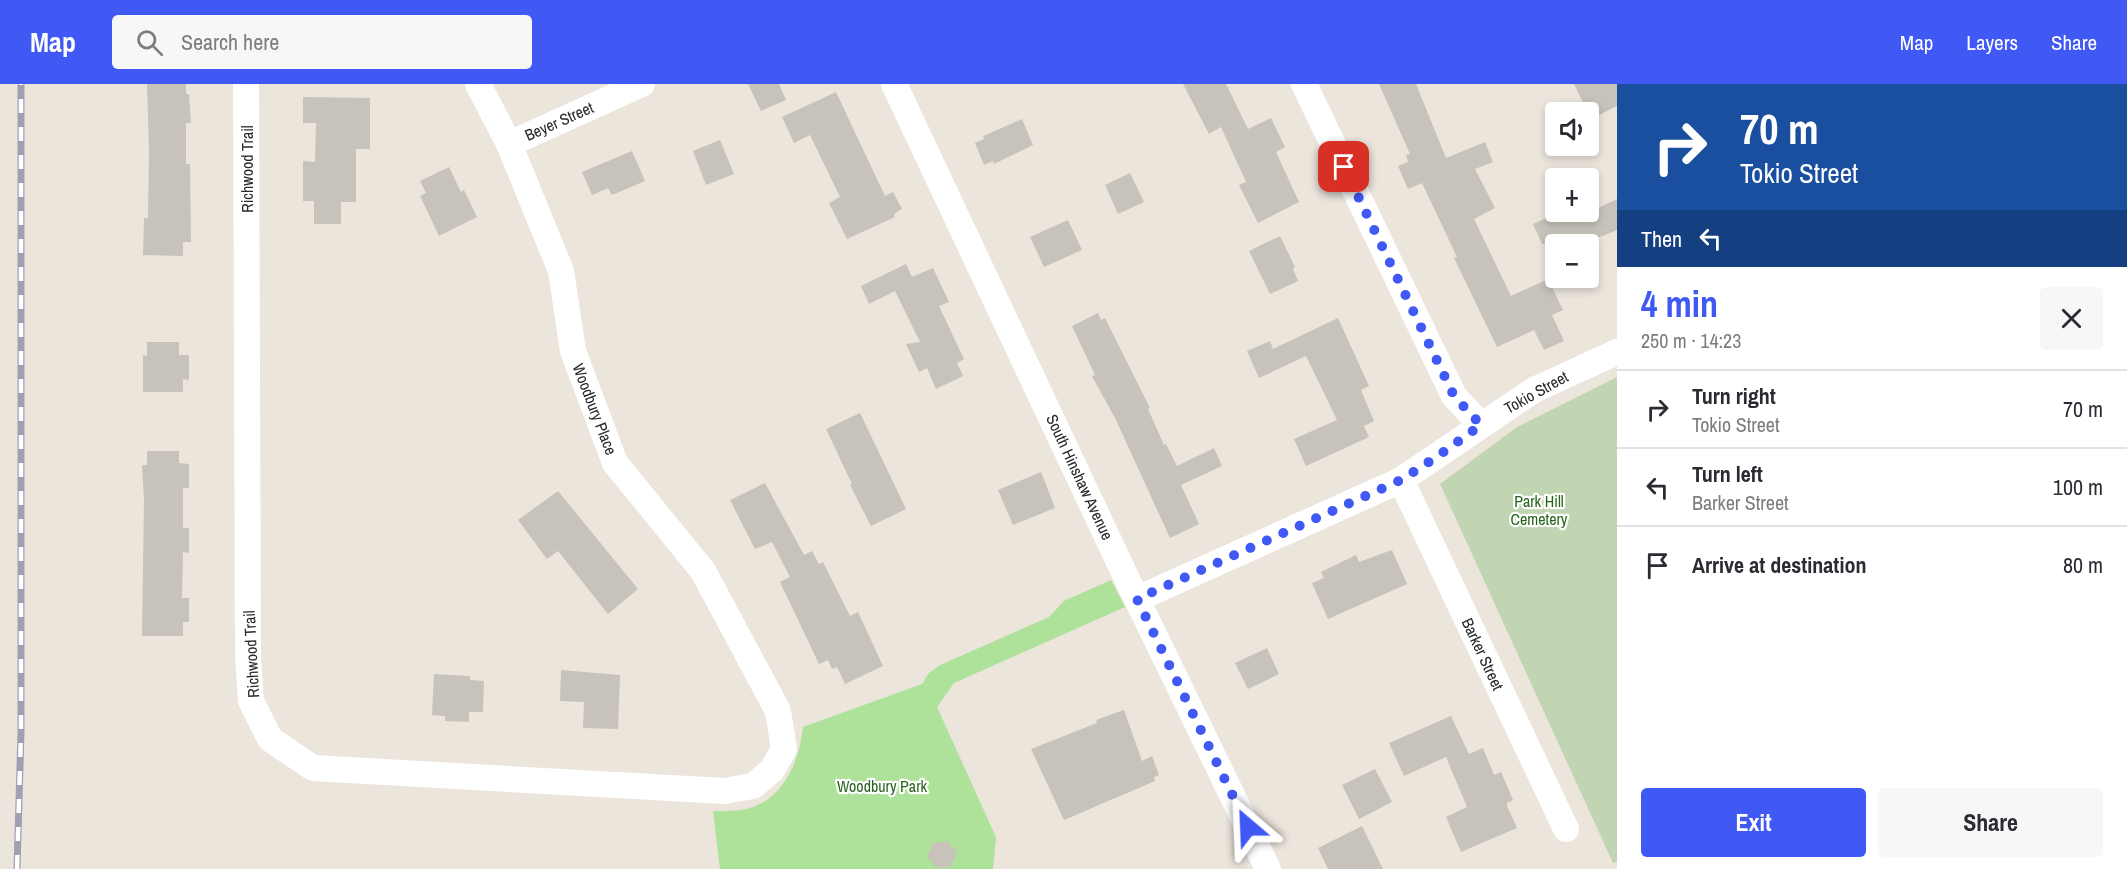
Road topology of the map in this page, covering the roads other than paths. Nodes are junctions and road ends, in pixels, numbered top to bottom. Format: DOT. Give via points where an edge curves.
graph roads {
  1 [pos="246,84"];
  2 [pos="478,84"];
  3 [pos="642,84"];
  4 [pos="894,84"];
  5 [pos="1304,84"];
  6 [pos="509,144"];
  7 [pos="1617,352"];
  8 [pos="1481,425"];
  9 [pos="1401,480"];
  10 [pos="1137,599"];
  11 [pos="772,770"];
  12 [pos="1566,829"];
  13 [pos="1268,869"];
  1 -- 11 [label="street, Richwood Trail" via="248,656 251,701 270,739 313,768 724,791 753,786"];
  2 -- 6 [label="street, Woodbury Place"];
  3 -- 6 [label="street, Beyer Street"];
  4 -- 10 [label="street, South Hinshaw Avenue"];
  5 -- 8 [label="street" via="1454,396"];
  6 -- 11 [label="street, Woodbury Place" via="561,271 573,351 615,463 703,571 778,711 784,749"];
  7 -- 8 [label="street, Tokio Street" via="1534,390"];
  8 -- 9 [label="street, Tokio Street"];
  9 -- 10 [label="street, Tokio Street"];
  9 -- 12 [label="street, Barker Street"];
  10 -- 13 [label="street, South Hinshaw Avenue"];
}
